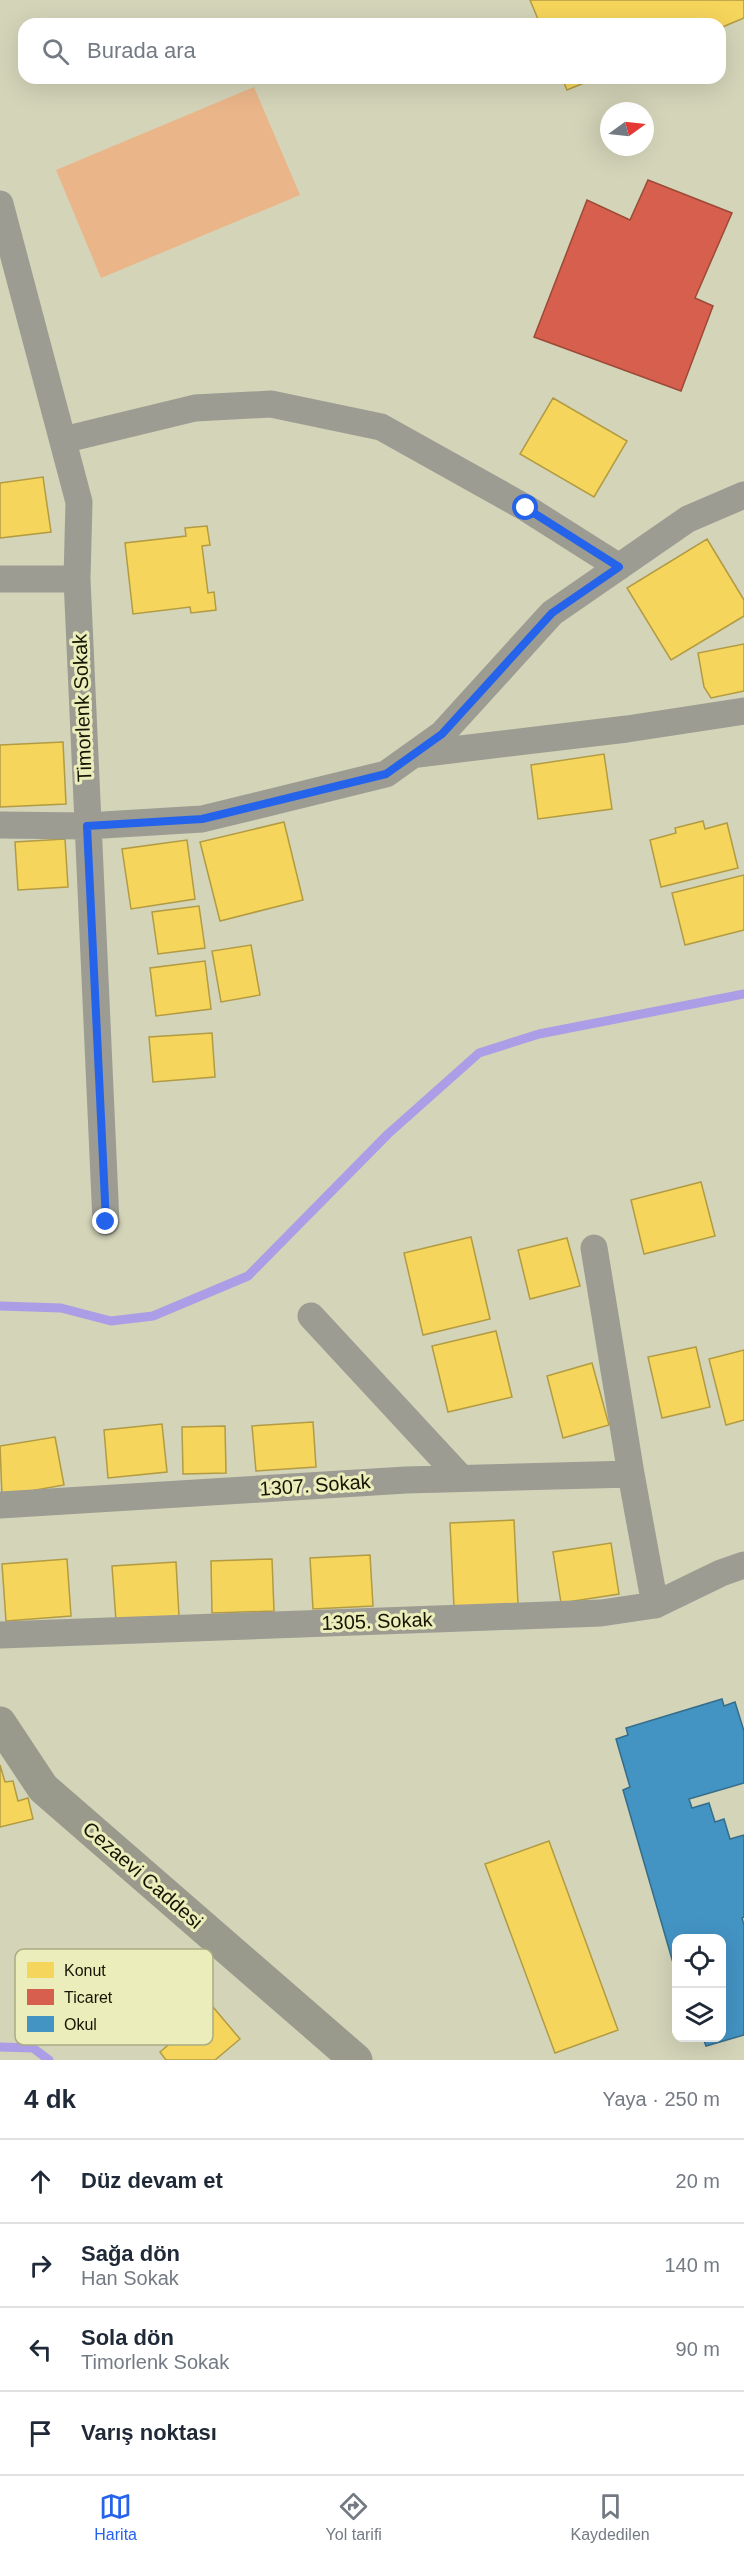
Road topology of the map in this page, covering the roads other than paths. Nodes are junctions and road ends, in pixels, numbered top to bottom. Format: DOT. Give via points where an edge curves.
graph roads {
  1 [pos="0,204"];
  2 [pos="63,440"];
  3 [pos="744,495"];
  4 [pos="619,567"];
  5 [pos="0,579"];
  6 [pos="77,579"];
  7 [pos="744,711"];
  8 [pos="414,754"];
  9 [pos="0,825"];
  10 [pos="87,826"];
  11 [pos="106,1222"];
  12 [pos="594,1248"];
  13 [pos="311,1316"];
  14 [pos="631,1474"];
  15 [pos="461,1479"];
  16 [pos="0,1505"];
  17 [pos="744,1565"];
  18 [pos="655,1605"];
  19 [pos="0,1635"];
  20 [pos="0,1723"];
  21 [pos="357,2060"];
  1 -- 2 [label="street, Timorlenk Sokak"];
  2 -- 4 [label="street" via="195,408 271,404 381,427 526,508"];
  2 -- 6 [label="street, Timorlenk Sokak" via="79,502"];
  3 -- 4 [label="street" via="688,519"];
  4 -- 8 [label="street" via="552,613 442,734"];
  5 -- 6 [label="street"];
  6 -- 10 [label="street, Timorlenk Sokak"];
  7 -- 8 [label="street"];
  8 -- 10 [label="street" via="386,774 202,819"];
  9 -- 10 [label="street"];
  10 -- 11 [label="street, Timorlenk Sokak"];
  12 -- 14 [label="street"];
  13 -- 15 [label="street"];
  14 -- 15 [label="street, 1307. Sokak"];
  14 -- 18 [label="street"];
  15 -- 16 [label="street, 1307. Sokak"];
  17 -- 18 [label="street, 1305. Sokak"];
  18 -- 19 [label="street, 1305. Sokak" via="601,1614"];
  20 -- 21 [label="street, Cezaevi Caddesi" via="43,1788"];
}
